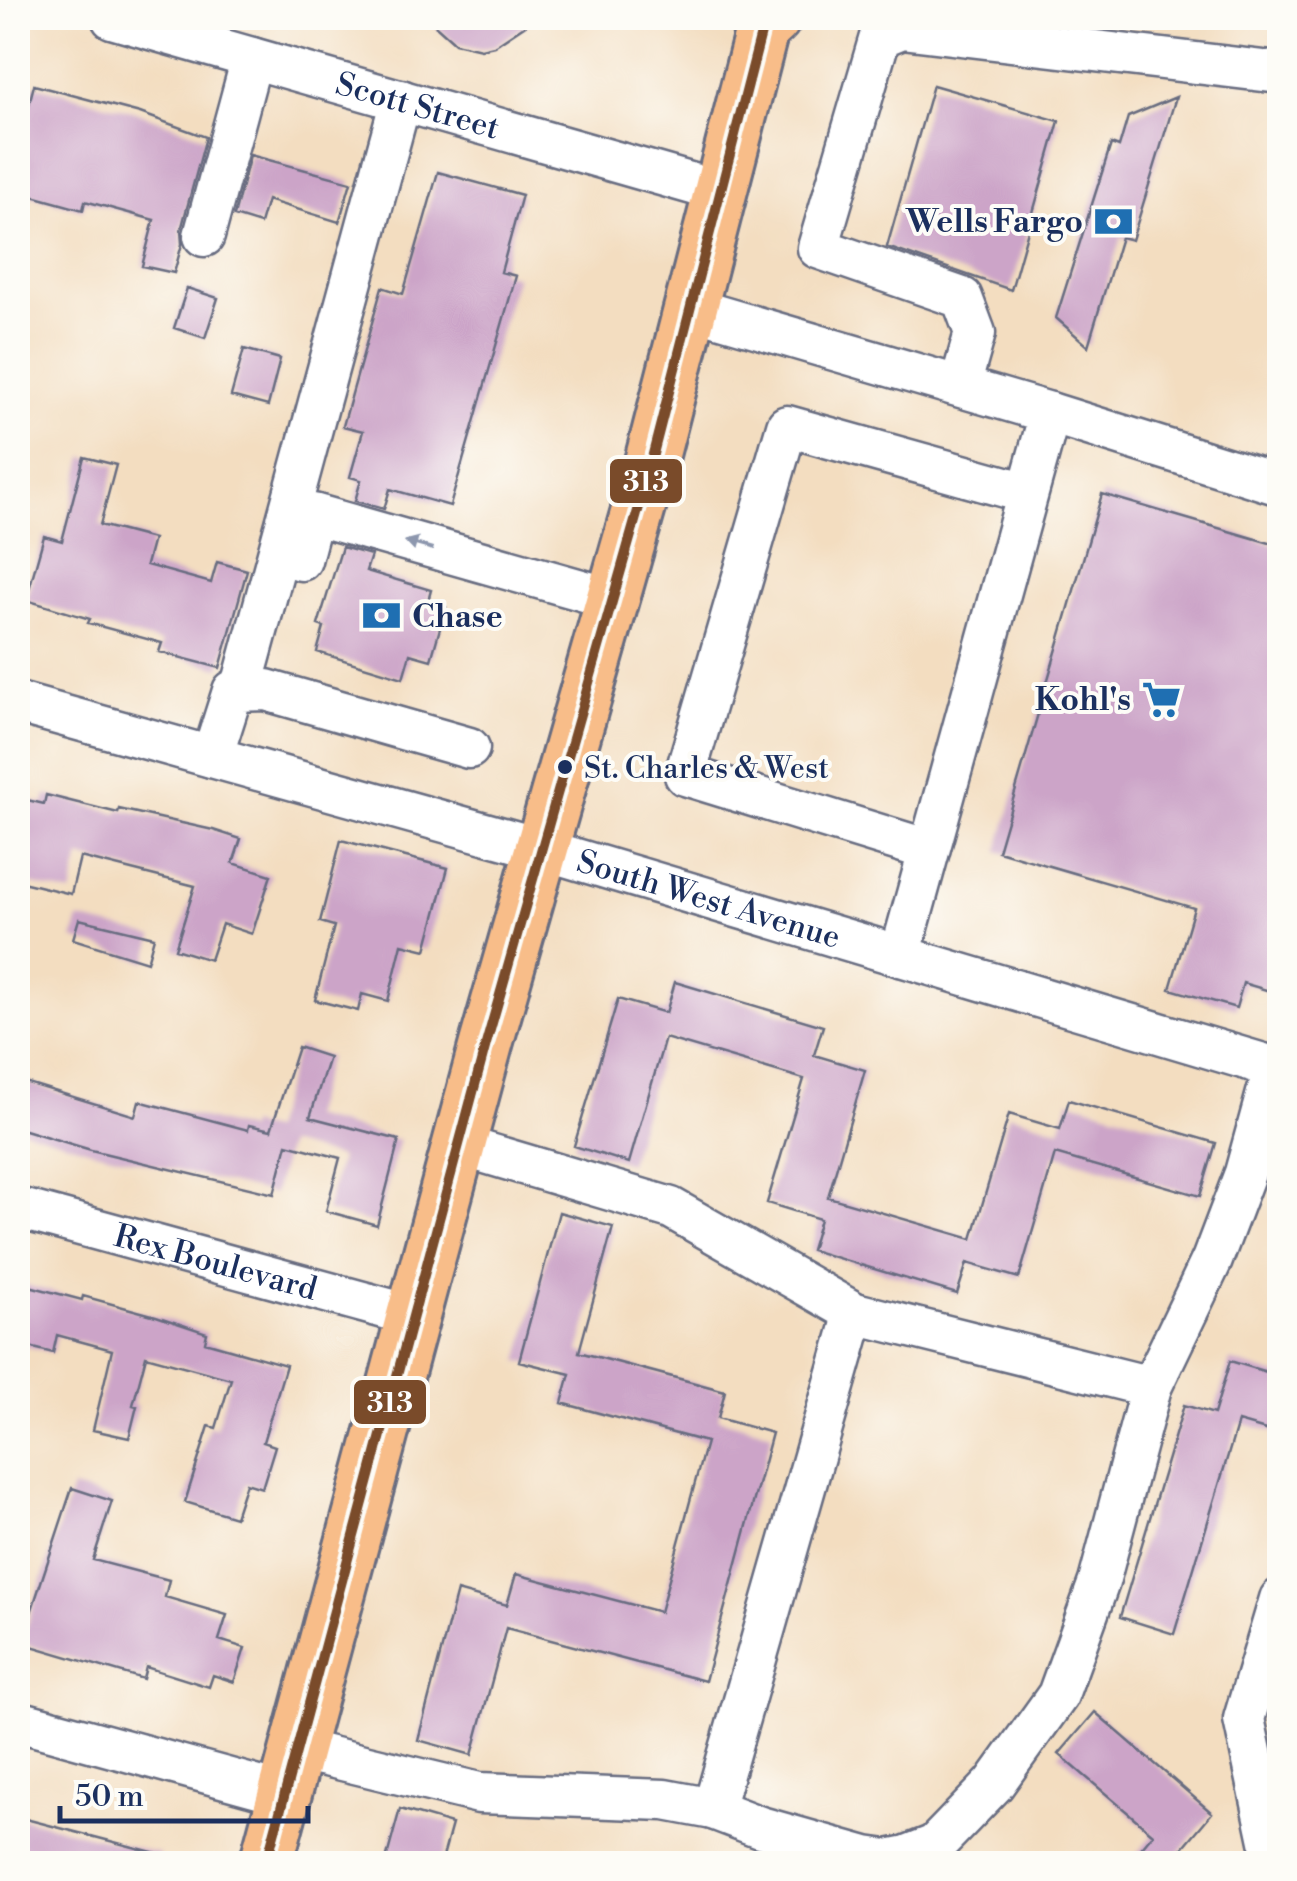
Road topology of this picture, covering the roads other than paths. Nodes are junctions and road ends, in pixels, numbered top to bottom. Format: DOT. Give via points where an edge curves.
graph roads {
  1 [pos="112,18"];
  2 [pos="767,21"];
  3 [pos="252,58"];
  4 [pos="1280,73"];
  5 [pos="401,100"];
  6 [pos="721,192"];
  7 [pos="204,236"];
  8 [pos="691,308"];
  9 [pos="960,386"];
  10 [pos="1050,412"];
  11 [pos="1280,486"];
  12 [pos="1027,493"];
  13 [pos="613,599"];
  14 [pos="253,690"];
  15 [pos="18,703"];
  16 [pos="469,748"];
  17 [pos="212,757"];
  18 [pos="542,849"];
  19 [pos="929,850"];
  20 [pos="900,956"];
  21 [pos="1277,1069"];
  22 [pos="459,1145"];
  23 [pos="18,1208"];
  24 [pos="855,1313"];
  25 [pos="414,1316"];
  26 [pos="1151,1387"];
  27 [pos="1280,1599"];
  28 [pos="18,1721"];
  29 [pos="291,1771"];
  30 [pos="713,1809"];
  31 [pos="266,1864"];
  32 [pos="1275,1864"];
  1 -- 3 [label="street, Scott Street"];
  2 -- 6 [label="main road"];
  3 -- 5 [label="street, Scott Street"];
  3 -- 7 [label="street"];
  4 -- 9 [label="street" via="902,28 880,37 818,248 962,298 976,333"];
  5 -- 6 [label="street, Scott Street"];
  5 -- 14 [label="street"];
  6 -- 8 [label="main road"];
  8 -- 9 [label="street"];
  8 -- 13 [label="main road"];
  9 -- 10 [label="street"];
  10 -- 11 [label="street"];
  10 -- 12 [label="street"];
  12 -- 19 [label="street"];
  12 -- 19 [label="street" via="787,426 685,775"];
  13 -- 14 [label="street, one-way" via="313,514"];
  13 -- 18 [label="main road"];
  14 -- 16 [label="street"];
  14 -- 17 [label="street" via="233,690"];
  15 -- 17 [label="street, South West Avenue"];
  17 -- 18 [label="street, South West Avenue"];
  18 -- 20 [label="street, South West Avenue"];
  18 -- 22 [label="main road"];
  19 -- 20 [label="street"];
  20 -- 21 [label="street, South West Avenue"];
  21 -- 26 [label="street" via="1212,1260"];
  22 -- 24 [label="street" via="671,1208"];
  22 -- 25 [label="main road"];
  23 -- 25 [label="street, Rex Boulevard"];
  24 -- 26 [label="street"];
  24 -- 30 [label="street"];
  25 -- 29 [label="main road"];
  26 -- 30 [label="street" via="1099,1582 1058,1695 994,1784 936,1845 888,1860 866,1857"];
  27 -- 32 [label="street" via="1244,1719"];
  28 -- 29 [label="street"];
  29 -- 30 [label="street" via="479,1793 665,1800"];
  29 -- 31 [label="main road"];
}
